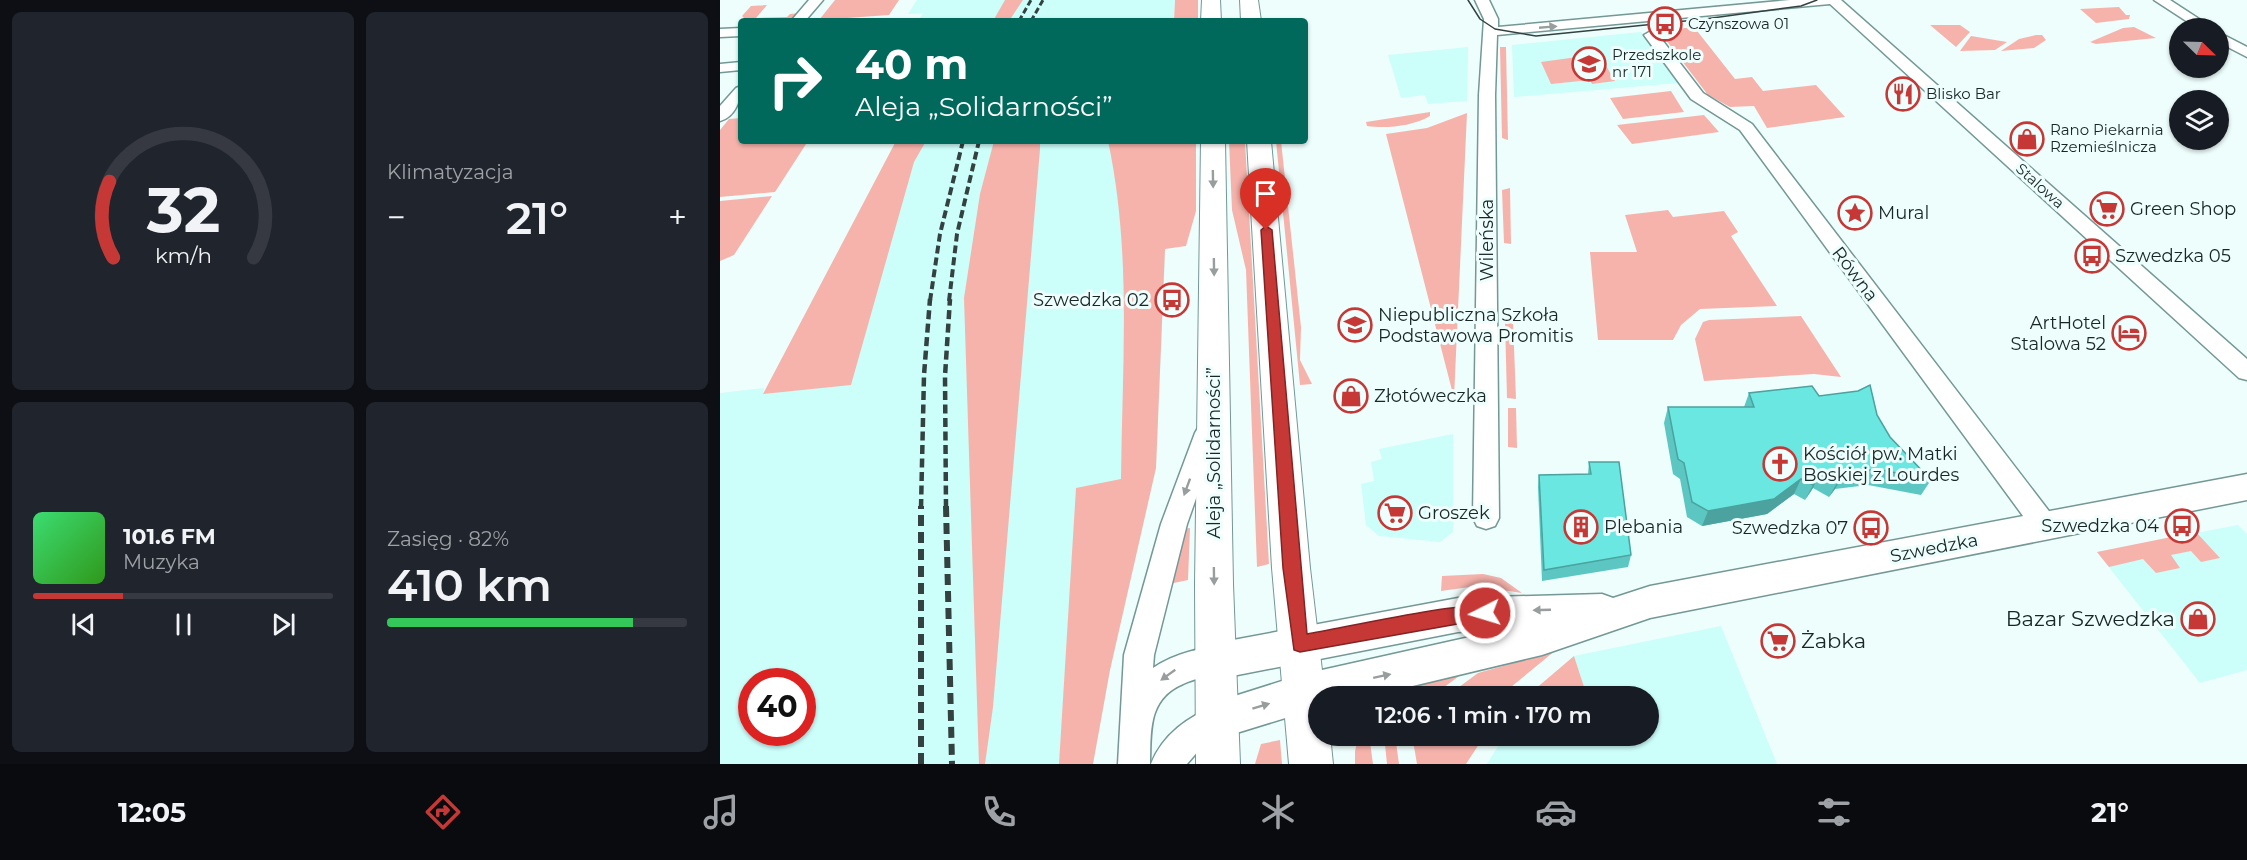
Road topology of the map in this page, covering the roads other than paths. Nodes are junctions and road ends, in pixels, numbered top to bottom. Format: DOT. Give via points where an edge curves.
graph roads {
  1 [pos="816,0"];
  2 [pos="1211,0"];
  3 [pos="1249,0"];
  4 [pos="1482,0"];
  5 [pos="1833,0"];
  6 [pos="2161,0"];
  7 [pos="801,18"];
  8 [pos="1211,18"];
  9 [pos="1251,18"];
  10 [pos="2190,18"];
  11 [pos="738,32"];
  12 [pos="1489,32"];
  13 [pos="720,33"];
  14 [pos="1651,35"];
  15 [pos="2229,42"];
  16 [pos="2247,53"];
  17 [pos="738,66"];
  18 [pos="721,68"];
  19 [pos="738,95"];
  20 [pos="720,116"];
  21 [pos="1213,144"];
  22 [pos="1259,144"];
  23 [pos="2247,372"];
  24 [pos="1215,412"];
  25 [pos="2247,487"];
  26 [pos="1486,518"];
  27 [pos="2046,527"];
  28 [pos="1622,610"];
  29 [pos="1300,644"];
  30 [pos="1217,660"];
  31 [pos="1304,693"];
  32 [pos="1136,715"];
  33 [pos="1217,720"];
  34 [pos="1134,764"];
  35 [pos="1167,764"];
  36 [pos="1218,764"];
  37 [pos="1311,764"];
  1 -- 7 [label="street"];
  2 -- 8 [label="main road"];
  3 -- 9 [label="main road"];
  4 -- 12 [label="street, Wileńska" via="1491,19"];
  12 -- 5 [label="street, one-way"];
  5 -- 23 [label="street, Stalowa"];
  6 -- 10 [label="street"];
  11 -- 13 [label="street"];
  12 -- 26 [label="street, Wileńska"];
  14 -- 27 [label="street, Równa" via="1697,96 1746,128"];
  15 -- 16 [label="street"];
  17 -- 18 [label="street"];
  19 -- 20 [label="street"];
  21 -- 24 [label="main road, Aleja „Solidarności”, one-way"];
  22 -- 29 [label="main road"];
  24 -- 30 [label="main road, Aleja „Solidarności”, one-way"];
  24 -- 32 [label="street, one-way" via="1174,524 1153,596 1139,655"];
  25 -- 27 [label="street, Szwedzka"];
  27 -- 28 [label="street, Szwedzka"];
  28 -- 29 [label="street, Szwedzka, one-way" via="1458,615"];
  31 -- 28 [label="street, Szwedzka, one-way" via="1542,638"];
  29 -- 30 [label="street, Szwedzka"];
  29 -- 31 [label="main road"];
  30 -- 32 [label="street, one-way" via="1176,669 1149,691"];
  30 -- 33 [label="main road, Aleja „Solidarności”"];
  33 -- 31 [label="street, Szwedzka, one-way"];
  31 -- 37 [label="main road"];
  32 -- 34 [label="street"];
  33 -- 35 [label="street" via="1194,732"];
  33 -- 36 [label="main road, Aleja „Solidarności”"];
}
